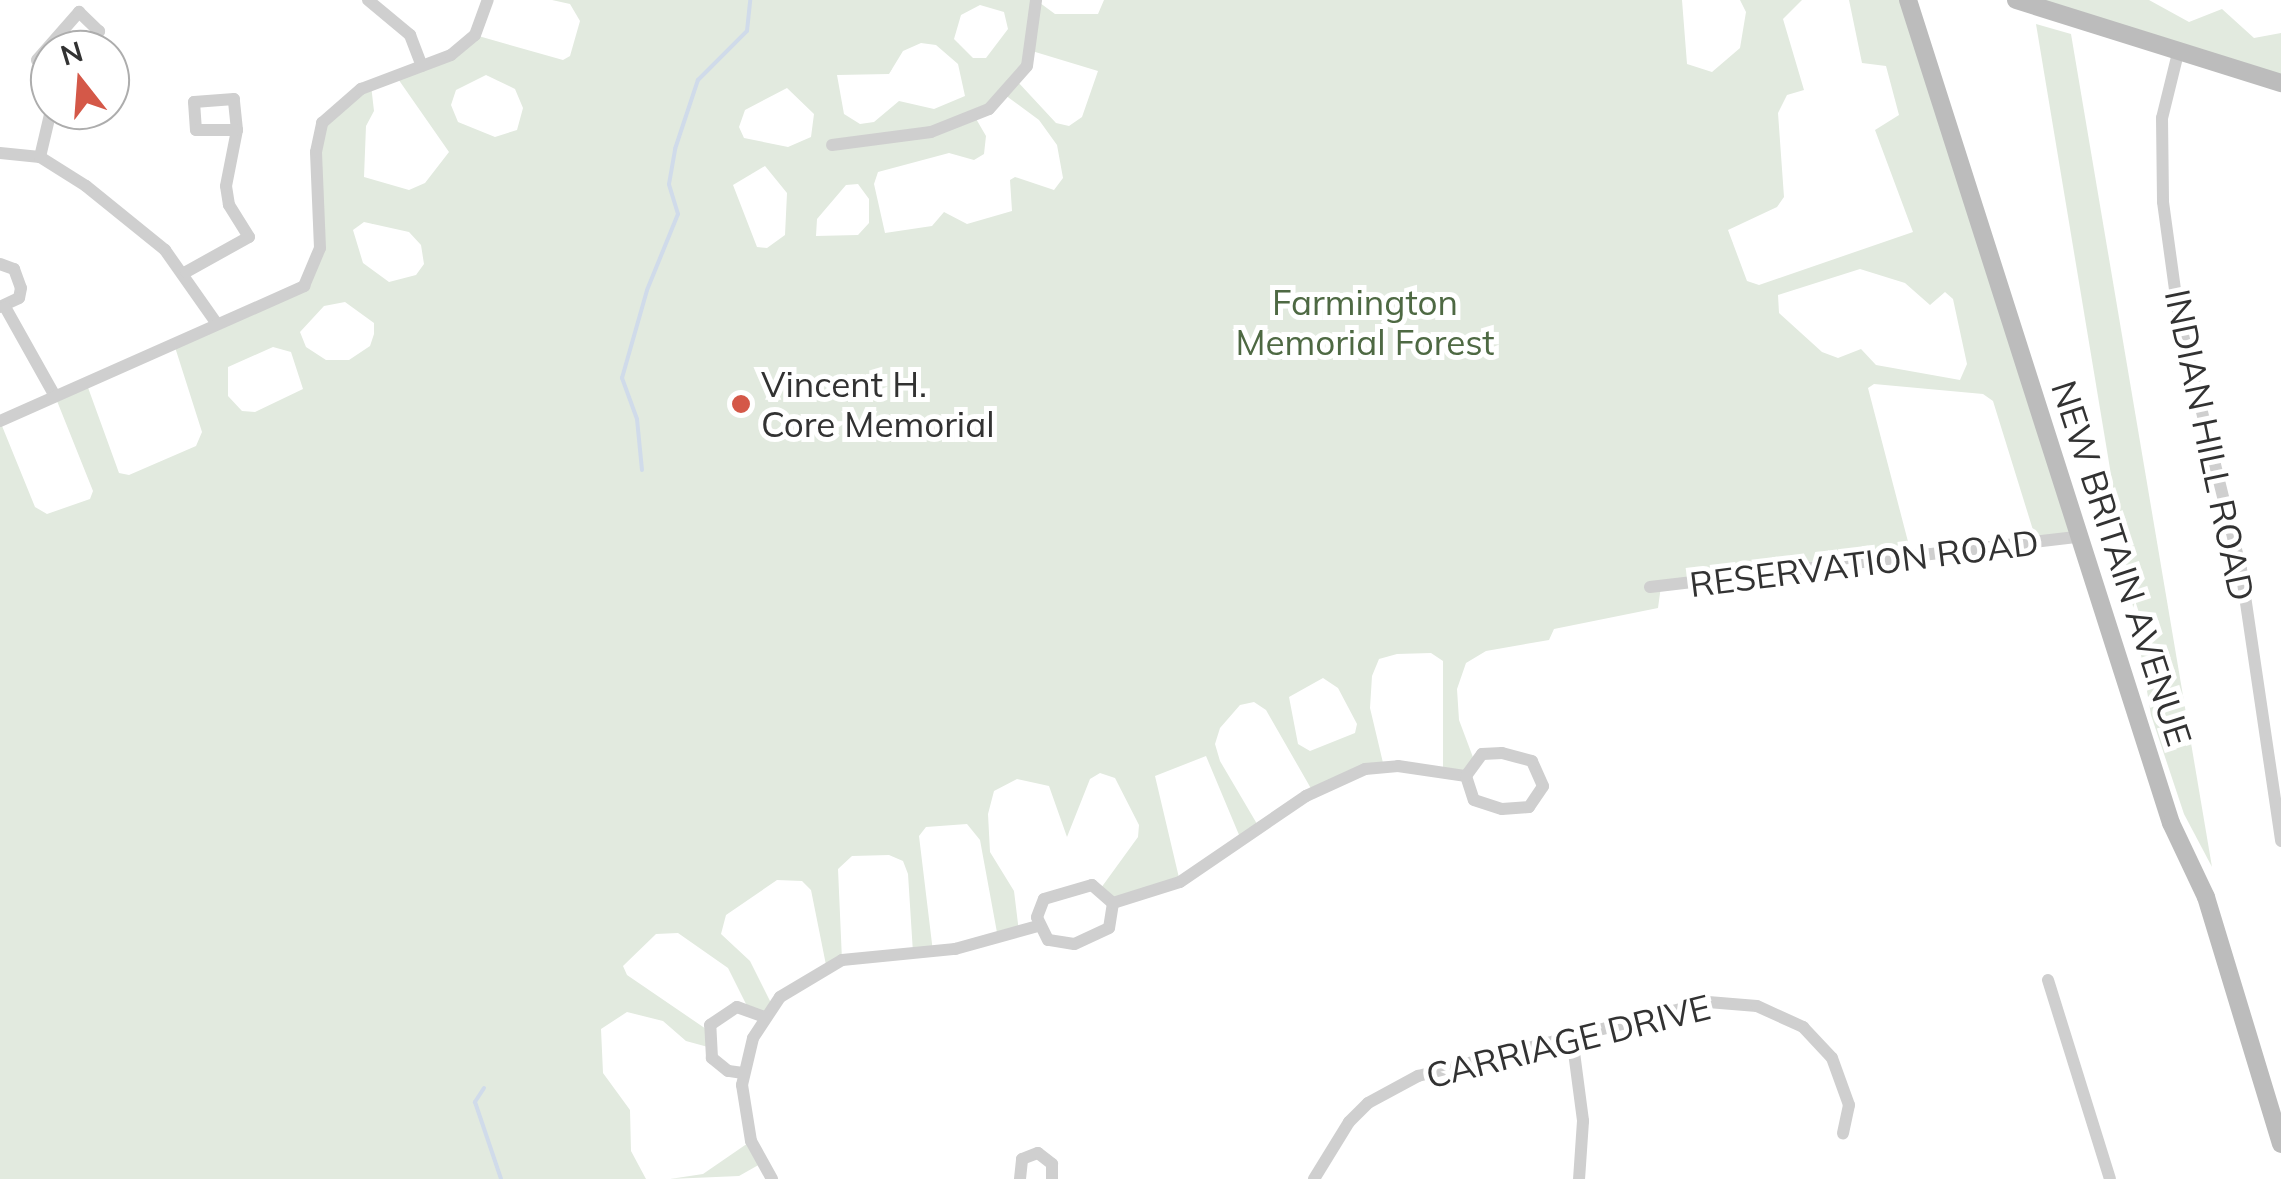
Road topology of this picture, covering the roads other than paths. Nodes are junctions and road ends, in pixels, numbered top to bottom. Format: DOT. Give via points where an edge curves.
graph roads {
  1 [pos="368,0"];
  2 [pos="488,0"];
  3 [pos="1036,0"];
  4 [pos="1908,0"];
  5 [pos="2016,0"];
  6 [pos="64,30"];
  7 [pos="98,30"];
  8 [pos="2179,50"];
  9 [pos="422,66"];
  10 [pos="2281,82"];
  11 [pos="46,130"];
  12 [pos="237,130"];
  13 [pos="832,144"];
  14 [pos="0,153"];
  15 [pos="40,156"];
  16 [pos="0,264"];
  17 [pos="186,272"];
  18 [pos="3,307"];
  19 [pos="216,324"];
  20 [pos="56,396"];
  21 [pos="0,421"];
  22 [pos="2078,538"];
  23 [pos="1650,586"];
  24 [pos="1466,776"];
  25 [pos="2281,841"];
  26 [pos="1113,903"];
  27 [pos="1038,926"];
  28 [pos="2048,980"];
  29 [pos="764,1017"];
  30 [pos="1572,1037"];
  31 [pos="743,1072"];
  32 [pos="1843,1133"];
  33 [pos="2281,1144"];
  34 [pos="772,1179"];
  35 [pos="1020,1179"];
  36 [pos="1052,1179"];
  37 [pos="1314,1179"];
  38 [pos="1579,1179"];
  39 [pos="2110,1179"];
  1 -- 9 [label="street" via="410,36"];
  2 -- 9 [label="street" via="475,36"];
  3 -- 13 [label="street" via="1027,66 989,109 931,132"];
  4 -- 22 [label="street, NEW BRITAIN AVENUE"];
  5 -- 8 [label="street"];
  6 -- 7 [label="street" via="79,12"];
  8 -- 10 [label="street"];
  8 -- 25 [label="street, INDIAN HILL ROAD" via="2162,118 2163,202 2179,318 2242,569"];
  9 -- 19 [label="street" via="362,88 322,123 316,152 320,248 304,286"];
  11 -- 15 [label="street"];
  12 -- 17 [label="street" via="226,186 229,205 249,236"];
  14 -- 15 [label="street"];
  15 -- 17 [label="street" via="86,186"];
  16 -- 18 [label="street" via="14,269 21,288"];
  17 -- 19 [label="street"];
  18 -- 20 [label="street"];
  19 -- 20 [label="street"];
  20 -- 21 [label="street"];
  22 -- 23 [label="street, RESERVATION ROAD"];
  22 -- 33 [label="street, NEW BRITAIN AVENUE" via="2171,823 2206,897"];
  24 -- 24 [label="street" via="1474,800 1502,810 1529,807 1543,786 1532,761 1502,753 1482,754"];
  24 -- 26 [label="street" via="1398,766 1365,769 1306,796 1180,882"];
  26 -- 27 [label="street" via="1092,885 1062,890 1039,907"];
  26 -- 27 [label="street" via="1109,928 1085,942 1056,944"];
  27 -- 29 [label="street" via="955,949 842,960 800,980"];
  28 -- 39 [label="street"];
  29 -- 31 [label="street"];
  29 -- 31 [label="street" via="737,1007 710,1026 712,1058 728,1071"];
  30 -- 32 [label="street, CARRIAGE DRIVE" via="1708,1002 1757,1006 1803,1027 1832,1058 1849,1106"];
  30 -- 37 [label="street, CARRIAGE DRIVE" via="1446,1067 1392,1088 1349,1122"];
  30 -- 38 [label="street" via="1583,1121"];
  31 -- 34 [label="street" via="747,1130"];
  35 -- 36 [label="street" via="1022,1159 1038,1154 1052,1164"];
}
